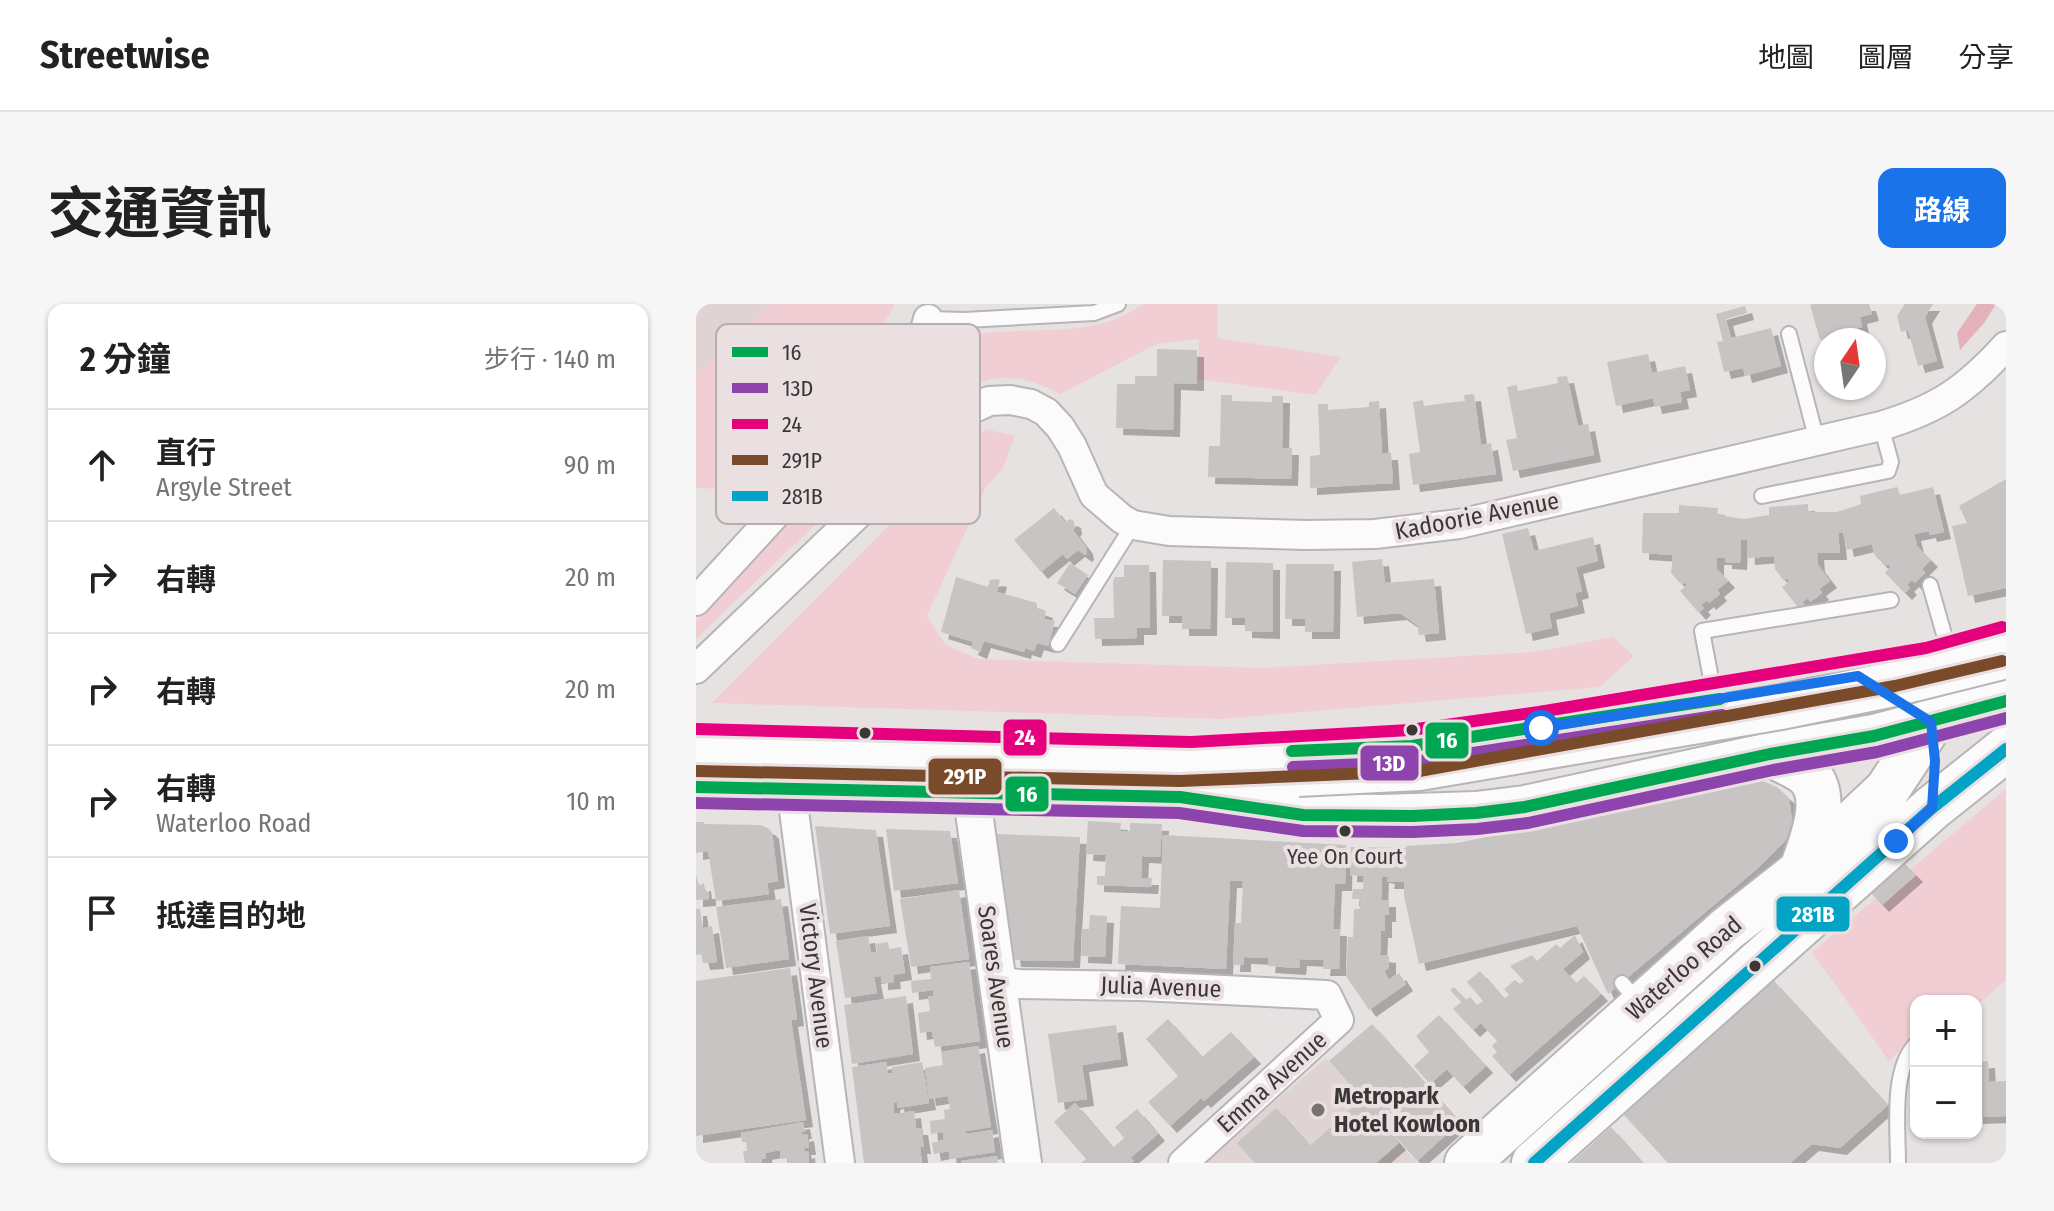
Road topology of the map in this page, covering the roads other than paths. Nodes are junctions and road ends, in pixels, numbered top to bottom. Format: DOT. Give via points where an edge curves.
graph roads {
  1 [pos="1118,304"];
  2 [pos="928,319"];
  3 [pos="927,324"];
  4 [pos="1789,334"];
  5 [pos="2006,346"];
  6 [pos="980,405"];
  7 [pos="1881,426"];
  8 [pos="1817,441"];
  9 [pos="1762,496"];
  10 [pos="767,524"];
  11 [pos="848,524"];
  12 [pos="1133,525"];
  13 [pos="1930,585"];
  14 [pos="1891,600"];
  15 [pos="696,601"];
  16 [pos="1058,644"];
  17 [pos="1989,657"];
  18 [pos="696,669"];
  19 [pos="1858,676"];
  20 [pos="1715,700"];
  21 [pos="2006,701"];
  22 [pos="1931,722"];
  23 [pos="696,745"];
  24 [pos="2006,749"];
  25 [pos="1770,754"];
  26 [pos="1185,777"];
  27 [pos="707,784"];
  28 [pos="791,788"];
  29 [pos="971,791"];
  30 [pos="1932,808"];
  31 [pos="1801,871"];
  32 [pos="996,981"];
  33 [pos="1327,995"];
  34 [pos="1910,1051"];
  35 [pos="840,1163"];
  36 [pos="1023,1163"];
  37 [pos="1183,1163"];
  38 [pos="1467,1163"];
  39 [pos="1534,1163"];
  40 [pos="1898,1163"];
  1 -- 2 [label="lane" via="1094,313"];
  2 -- 3 [label="street"];
  4 -- 8 [label="lane"];
  5 -- 7 [label="street, Kadoorie Avenue" via="1959,392"];
  6 -- 12 [label="street, Kadoorie Avenue" via="1010,400 1046,412 1072,446 1094,495"];
  7 -- 8 [label="street, Kadoorie Avenue"];
  7 -- 9 [label="lane" via="1891,462 1888,471"];
  8 -- 12 [label="street, Kadoorie Avenue" via="1459,524 1306,535"];
  10 -- 15 [label="street"];
  11 -- 18 [label="street, Kadoorie Avenue"];
  12 -- 16 [label="lane"];
  13 -- 17 [label="lane"];
  14 -- 20 [label="lane" via="1702,631"];
  17 -- 19 [label="main road"];
  17 -- 22 [label="main road, Waterloo Road"];
  17 -- 26 [label="main road, bridge" via="1894,684 1781,707 1419,768 1299,783"];
  19 -- 20 [label="main road"];
  19 -- 22 [label="main road"];
  20 -- 26 [label="main road"];
  21 -- 22 [label="main road"];
  22 -- 25 [label="main road"];
  22 -- 30 [label="main road"];
  22 -- 31 [label="main road, Waterloo Road" via="1887,790"];
  23 -- 26 [label="main road"];
  24 -- 30 [label="main road, Waterloo Road"];
  25 -- 26 [label="main road" via="1525,807 1412,816 1303,815"];
  25 -- 31 [label="main road" via="1807,774 1815,787 1818,820"];
  26 -- 29 [label="main road"];
  27 -- 28 [label="main road"];
  28 -- 29 [label="main road"];
  28 -- 35 [label="street, Victory Avenue"];
  29 -- 32 [label="street, Soares Avenue"];
  30 -- 39 [label="main road, Waterloo Road"];
  31 -- 38 [label="main road, Waterloo Road" via="1631,994"];
  32 -- 33 [label="street, Julia Avenue"];
  32 -- 36 [label="street, Soares Avenue"];
  33 -- 37 [label="street, Emma Avenue" via="1339,1020"];
  34 -- 40 [label="lane" via="1900,1071"];
}
